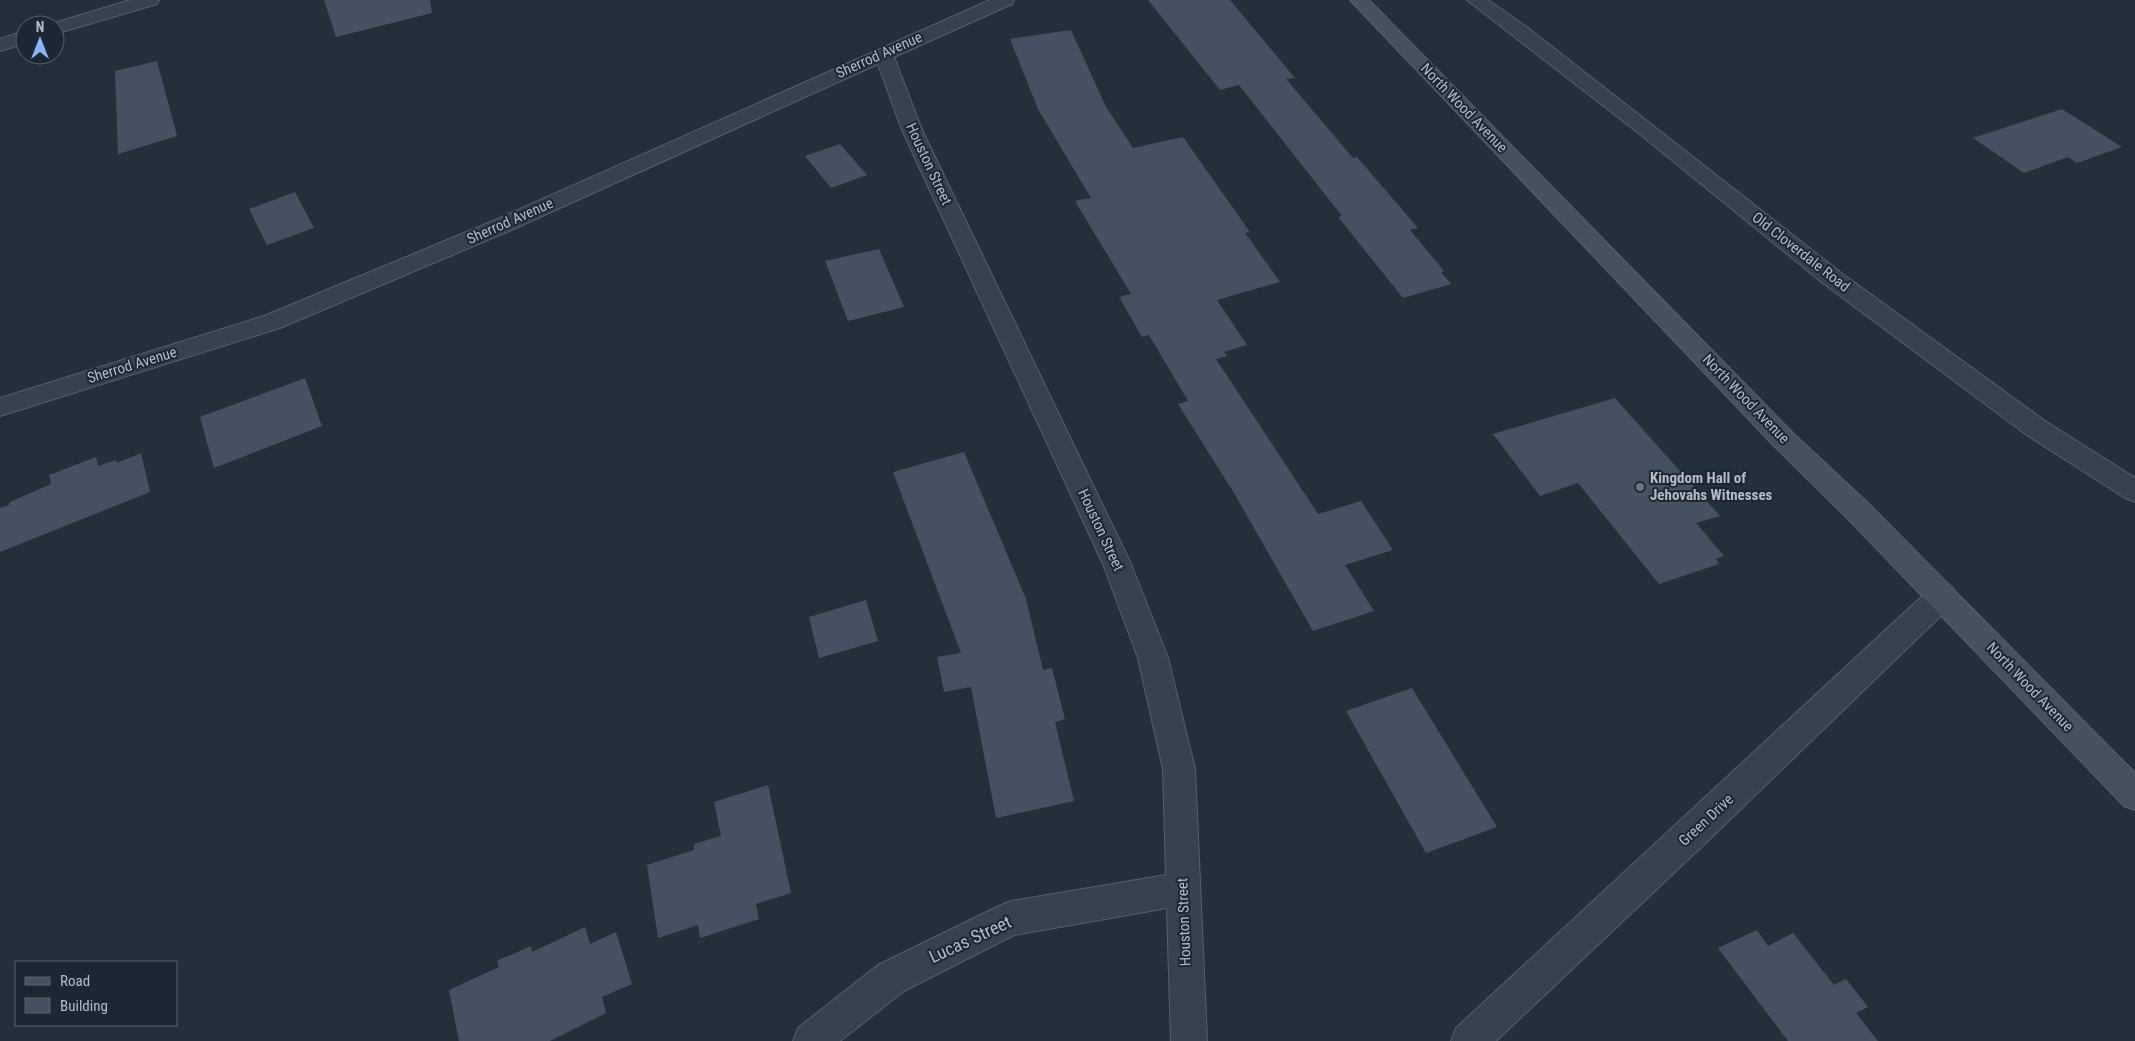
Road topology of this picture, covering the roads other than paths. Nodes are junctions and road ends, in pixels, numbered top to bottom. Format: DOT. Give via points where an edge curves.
graph roads {
  1 [pos="150,0"];
  2 [pos="1005,0"];
  3 [pos="1359,0"];
  4 [pos="1476,0"];
  5 [pos="65,25"];
  6 [pos="15,40"];
  7 [pos="0,45"];
  8 [pos="883,54"];
  9 [pos="0,407"];
  10 [pos="2135,491"];
  11 [pos="1942,596"];
  12 [pos="2135,795"];
  13 [pos="1183,889"];
  14 [pos="811,1041"];
  15 [pos="1189,1041"];
  16 [pos="1469,1041"];
  1 -- 5 [label="street"];
  2 -- 8 [label="street, Sherrod Avenue"];
  3 -- 11 [label="main road, North Wood Avenue" via="1784,440"];
  4 -- 10 [label="street, Old Cloverdale Road" via="1648,130 1832,278 2036,428"];
  6 -- 7 [label="street"];
  8 -- 9 [label="street, Sherrod Avenue" via="510,222 272,322"];
  8 -- 13 [label="street, Houston Street" via="912,130 1117,564 1154,658 1179,769"];
  11 -- 12 [label="main road, North Wood Avenue"];
  11 -- 16 [label="street, Green Drive"];
  13 -- 14 [label="street, Lucas Street" via="1011,918 891,978"];
  13 -- 15 [label="street, Houston Street"];
}
